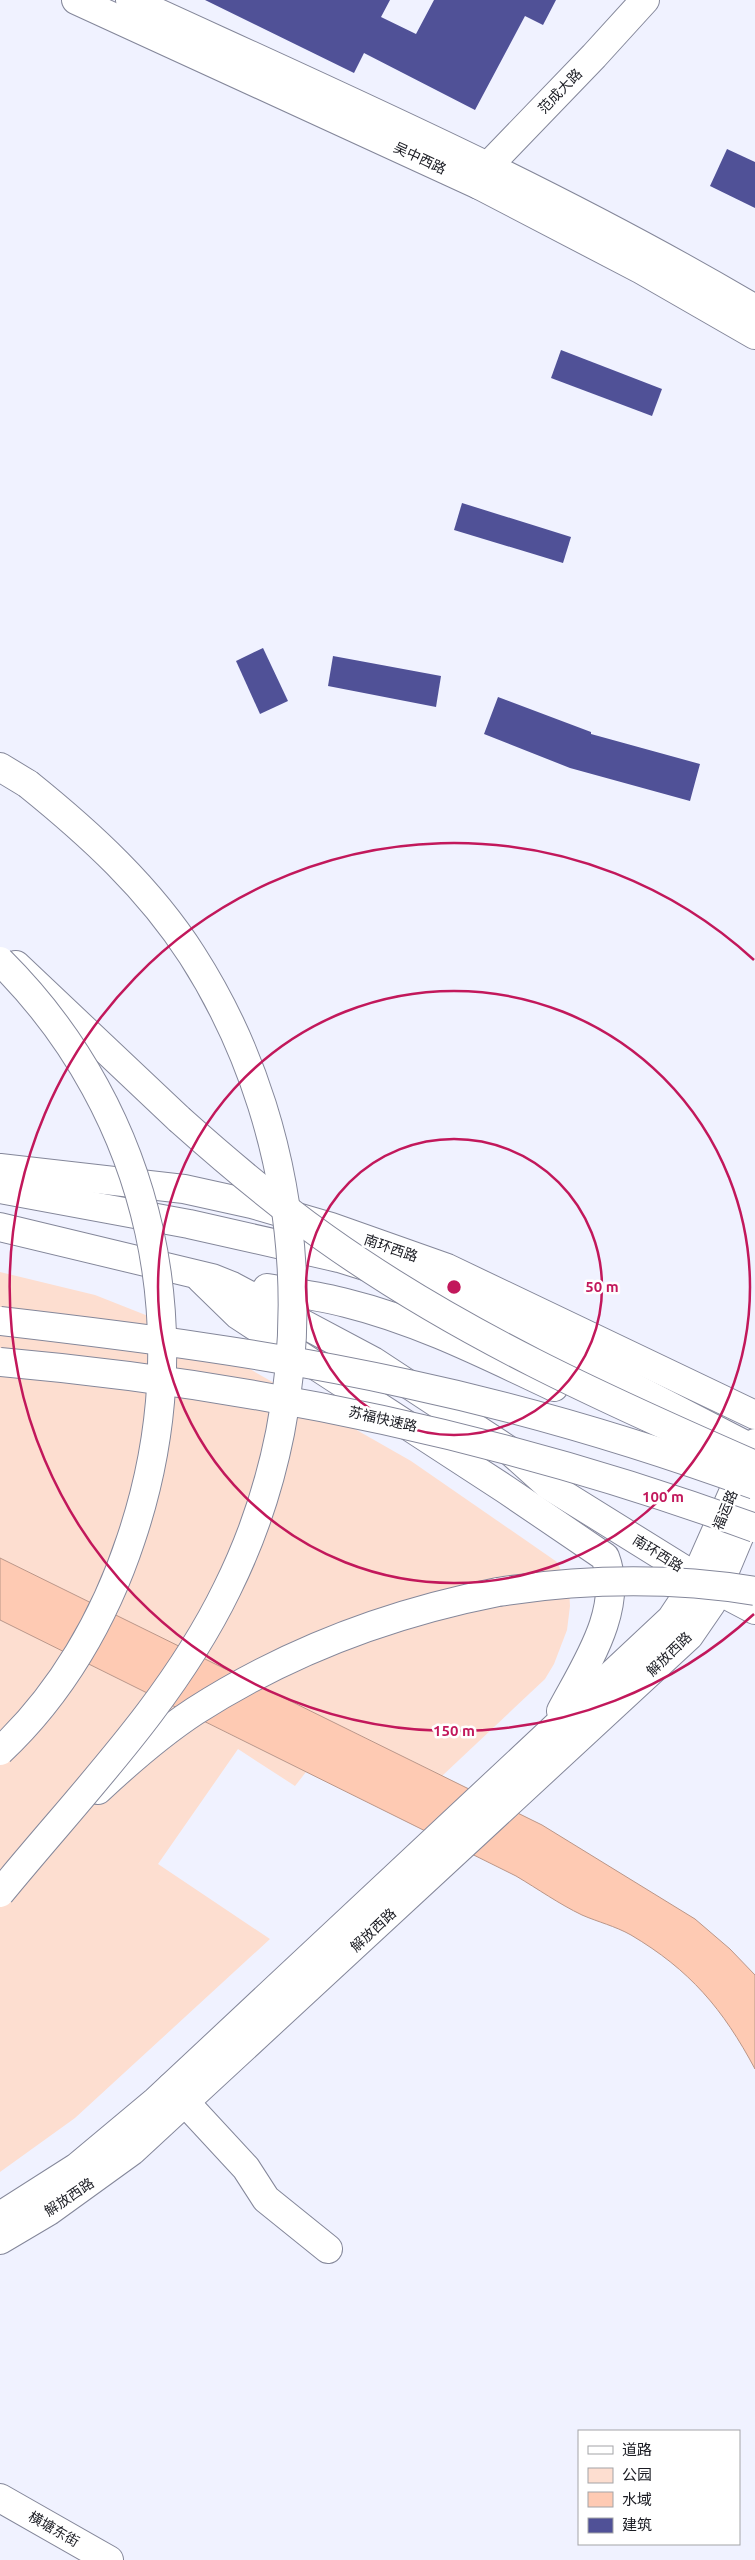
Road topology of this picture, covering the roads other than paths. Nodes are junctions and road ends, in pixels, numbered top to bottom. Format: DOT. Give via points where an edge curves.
graph roads {
  1 [pos="76,0"];
  2 [pos="130,0"];
  3 [pos="645,0"];
  4 [pos="484,175"];
  5 [pos="755,309"];
  6 [pos="755,335"];
  7 [pos="0,767"];
  8 [pos="0,950"];
  9 [pos="0,961"];
  10 [pos="0,1168"];
  11 [pos="0,1189"];
  12 [pos="0,1227"];
  13 [pos="203,1276"];
  14 [pos="0,1321"];
  15 [pos="0,1362"];
  16 [pos="755,1415"];
  17 [pos="753,1463"];
  18 [pos="755,1499"];
  19 [pos="755,1528"];
  20 [pos="707,1584"];
  21 [pos="755,1591"];
  22 [pos="755,1610"];
  23 [pos="551,1730"];
  24 [pos="0,1751"];
  25 [pos="504,1792"];
  26 [pos="50,1833"];
  27 [pos="0,1893"];
  28 [pos="178,2095"];
  29 [pos="0,2216"];
  30 [pos="0,2240"];
  31 [pos="328,2249"];
  32 [pos="0,2498"];
  33 [pos="109,2560"];
  1 -- 4 [label="main road, 吴中西路"];
  2 -- 4 [label="main road, 吴中西路"];
  3 -- 4 [label="main road, 范成大路"];
  4 -- 5 [label="main road, 吴中西路" via="653,250"];
  4 -- 6 [label="main road, 吴中西路"];
  7 -- 26 [label="main road, bridge" via="49,801 108,852 168,922 213,991 250,1069 264,1109 284,1194 292,1273 292,1346 278,1445 240,1563 206,1629 168,1688 114,1759"];
  8 -- 17 [label="main road, bridge" via="118,1064 231,1166 326,1239 468,1328 555,1374"];
  9 -- 24 [label="main road, bridge" via="66,1041 92,1080 113,1122 141,1197 152,1244 164,1337 160,1418 152,1464 143,1503 109,1598 46,1701"];
  10 -- 16 [label="main road, 南环西路" via="184,1189 331,1227 447,1268"];
  11 -- 17 [label="main road" via="189,1224 339,1258 425,1285 476,1306"];
  12 -- 13 [label="main road, 南环西路"];
  13 -- 17 [label="main road" via="346,1303 435,1332"];
  13 -- 20 [label="main road, 南环西路" via="265,1303 373,1361 510,1451 548,1485"];
  13 -- 23 [label="main road" via="238,1315 605,1557 610,1570 605,1618 585,1667"];
  14 -- 17 [label="main road, bridge" via="151,1339 300,1363 408,1384 674,1455"];
  15 -- 19 [label="main road, 苏福快速路, bridge" via="149,1377 295,1400 401,1422 659,1494"];
  17 -- 20 [label="main road, 福运路"];
  18 -- 20 [label="main road, 福运路"];
  20 -- 22 [label="main road, 南环西路"];
  20 -- 23 [label="main road, 解放西路"];
  20 -- 25 [label="main road, 解放西路" via="702,1620 689,1636"];
  21 -- 26 [label="main road, bridge" via="632,1580 538,1586 450,1601 358,1630 260,1674 195,1711 147,1747"];
  23 -- 25 [label="main road, 解放西路"];
  25 -- 28 [label="main road, 解放西路"];
  26 -- 27 [label="main road, bridge"];
  28 -- 29 [label="main road, 解放西路"];
  28 -- 30 [label="main road, 解放西路" via="132,2151 49,2211"];
  28 -- 31 [label="main road" via="246,2168 266,2199"];
  32 -- 33 [label="main road, 横塘东街"];
}
